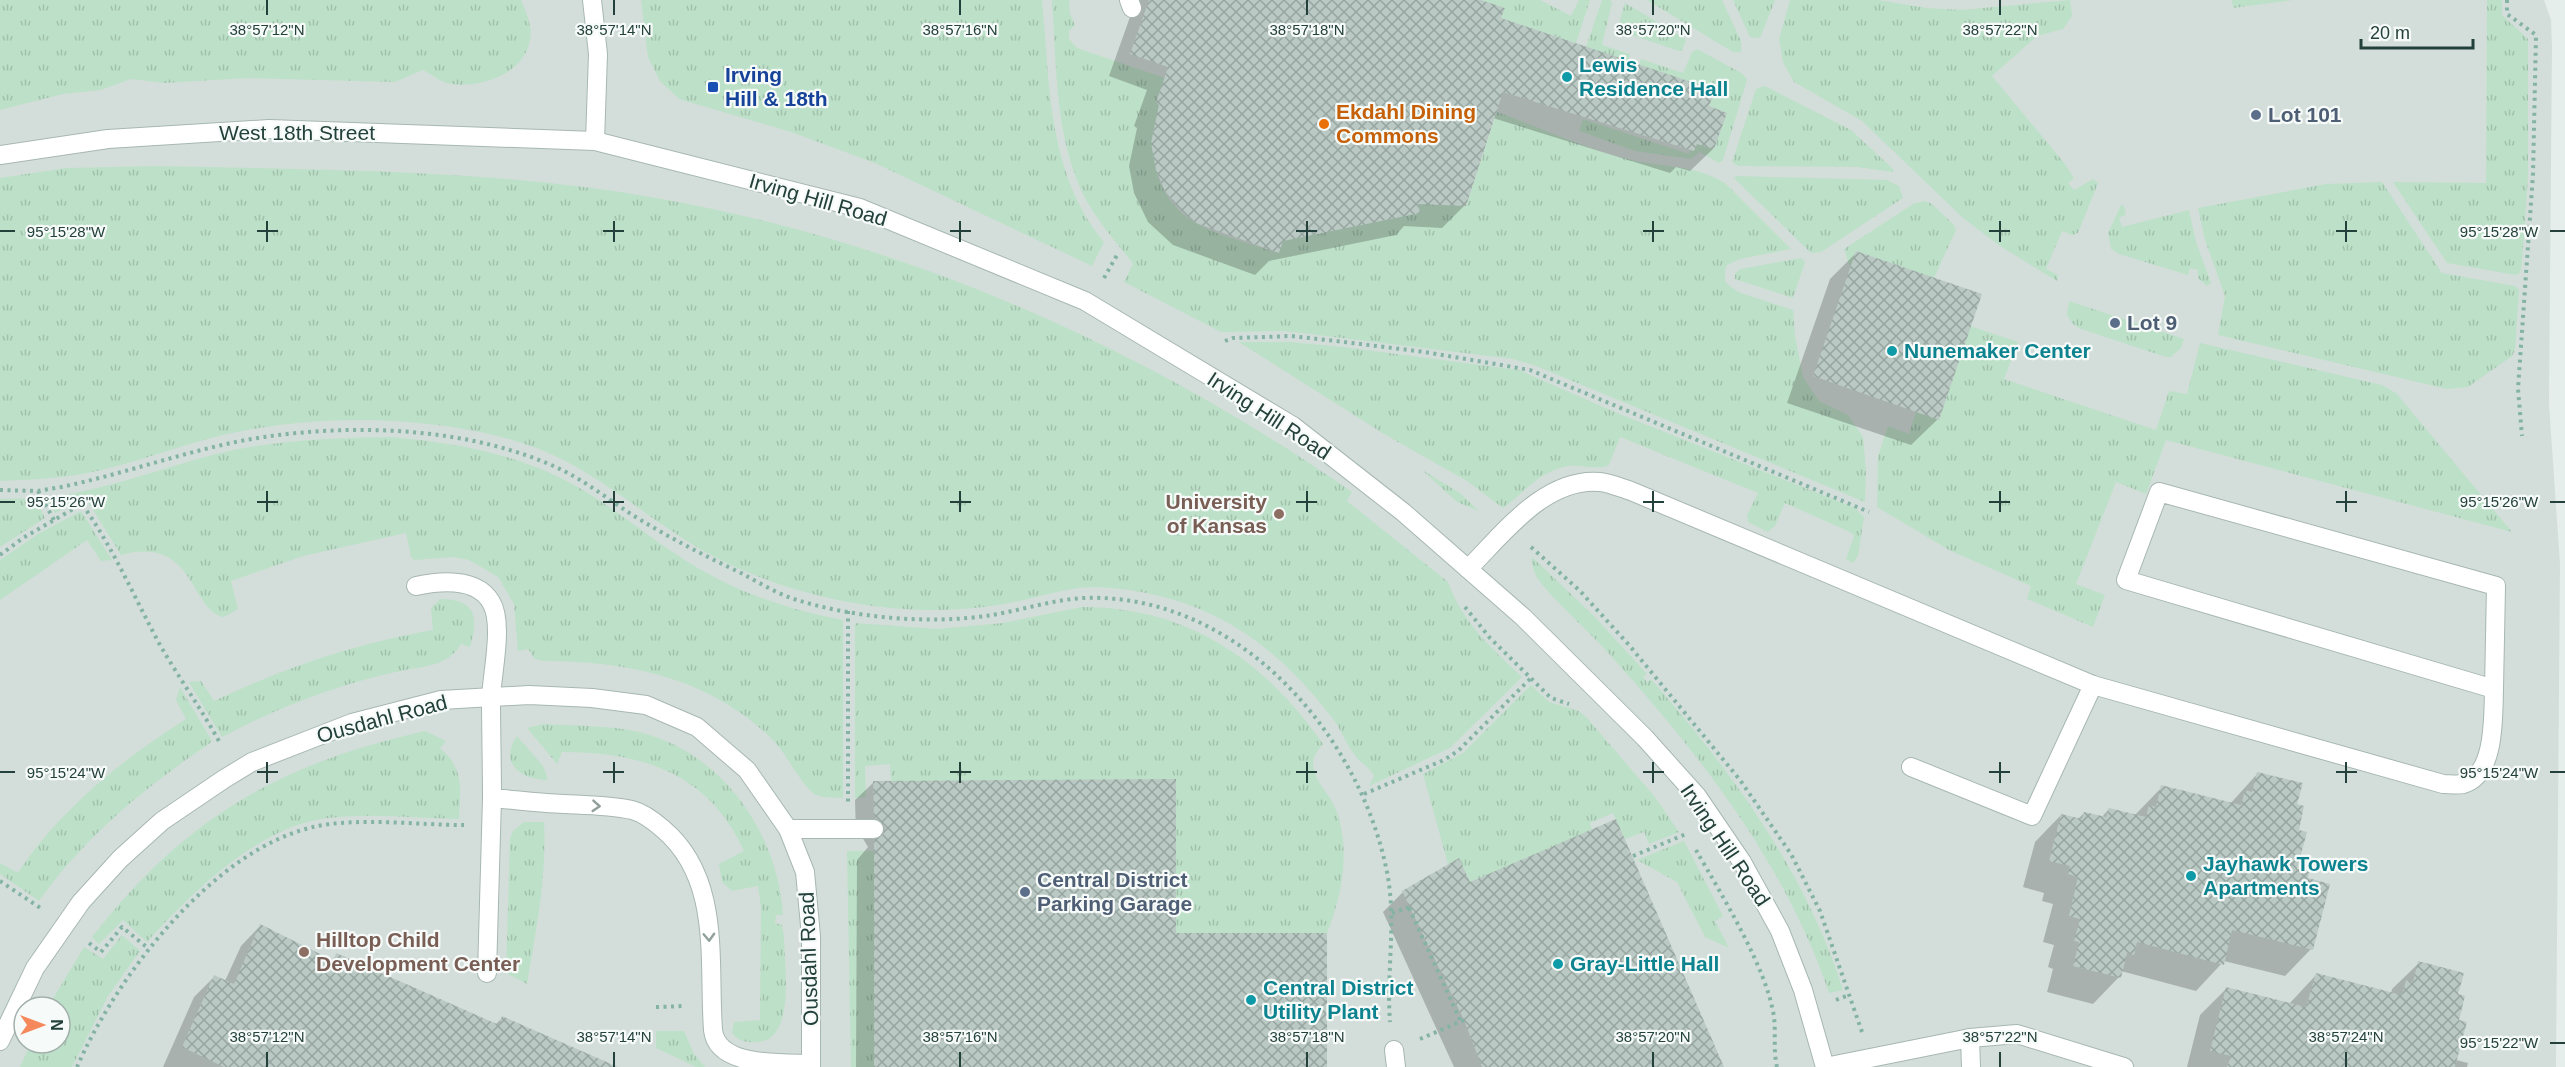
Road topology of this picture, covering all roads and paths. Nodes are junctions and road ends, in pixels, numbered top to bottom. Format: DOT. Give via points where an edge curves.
graph roads {
  1 [pos="592,0"];
  2 [pos="2507,0"];
  3 [pos="595,141"];
  4 [pos="0,155"];
  5 [pos="1117,255"];
  6 [pos="1104,278"];
  7 [pos="1225,341"];
  8 [pos="2522,436"];
  9 [pos="0,490"];
  10 [pos="38,491"];
  11 [pos="1869,512"];
  12 [pos="54,520"];
  13 [pos="0,555"];
  14 [pos="1468,569"];
  15 [pos="416,586"];
  16 [pos="1459,600"];
  17 [pos="848,611"];
  18 [pos="1531,678"];
  19 [pos="2093,685"];
  20 [pos="2494,689"];
  21 [pos="491,696"];
  22 [pos="1578,706"];
  23 [pos="220,743"];
  24 [pos="1911,767"];
  25 [pos="1364,794"];
  26 [pos="492,798"];
  27 [pos="465,825"];
  28 [pos="1680,825"];
  29 [pos="788,829"];
  30 [pos="848,829"];
  31 [pos="874,829"];
  32 [pos="1686,834"];
  33 [pos="1633,856"];
  34 [pos="0,881"];
  35 [pos="45,911"];
  36 [pos="1392,913"];
  37 [pos="89,943"];
  38 [pos="149,950"];
  39 [pos="487,973"];
  40 [pos="1850,995"];
  41 [pos="1832,1002"];
  42 [pos="687,1006"];
  43 [pos="656,1007"];
  44 [pos="1971,1038"];
  45 [pos="0,1041"];
  46 [pos="1395,1058"];
  47 [pos="811,1065"];
  48 [pos="77,1067"];
  49 [pos="1776,1067"];
  50 [pos="1825,1067"];
  51 [pos="1971,1067"];
  52 [pos="2124,1067"];
  1 -- 3 [label="street" via="598,54"];
  2 -- 8 [label="path" via="2508,14 2536,35 2533,174 2518,389"];
  3 -- 4 [label="street, West 18th Street" via="269,129 108,139"];
  3 -- 14 [label="street, Irving Hill Road" via="860,208 1085,301 1293,426 1403,512"];
  5 -- 6 [label="path"];
  7 -- 11 [label="path" via="1291,336 1425,352 1530,370"];
  9 -- 10 [label="path"];
  10 -- 12 [label="path"];
  10 -- 17 [label="path" via="264,437 377,429 486,442 561,469 668,537 792,598"];
  12 -- 13 [label="path"];
  12 -- 23 [label="path" via="82,504"];
  14 -- 19 [label="street" via="1550,493 1579,483 1601,482 1631,491"];
  14 -- 50 [label="street, Irving Hill Road" via="1523,617 1645,738 1697,796 1742,862 1780,931 1803,990"];
  15 -- 21 [label="street" via="461,583 480,591 492,603 497,627"];
  16 -- 18 [label="path"];
  17 -- 25 [label="path" via="914,620 958,619 1097,598 1173,612 1237,644 1278,674 1334,744"];
  17 -- 30 [label="path"];
  18 -- 22 [label="path" via="1551,698"];
  18 -- 25 [label="path" via="1458,751"];
  19 -- 20 [label="street" via="2443,784 2463,784 2477,774 2486,760"];
  19 -- 24 [label="street" via="2032,816"];
  20 -- 20 [label="street" via="2126,580 2159,492 2496,586"];
  21 -- 26 [label="street"];
  21 -- 29 [label="street, Ousdahl Road" via="592,698 646,705 697,727 747,770"];
  21 -- 45 [label="street, Ousdahl Road" via="441,700 300,741 252,762 171,815 120,859 81,902 34,968"];
  25 -- 36 [label="path" via="1388,875"];
  26 -- 39 [label="street"];
  26 -- 47 [label="street, one-way" via="634,811 671,836 697,871 705,896 712,1030 717,1048 729,1058 746,1062"];
  27 -- 38 [label="path" via="330,824 283,836 231,869"];
  28 -- 32 [label="path"];
  29 -- 30 [label="street"];
  29 -- 47 [label="street, Ousdahl Road" via="805,872 811,936"];
  30 -- 31 [label="street"];
  32 -- 33 [label="path"];
  32 -- 49 [label="path" via="1734,917 1766,987 1774,1017"];
  34 -- 35 [label="path"];
  36 -- 46 [label="path" via="1389,1005"];
  36 -- 46 [label="path" via="1409,908 1462,1021"];
  37 -- 38 [label="path" via="101,952 123,927"];
  38 -- 48 [label="path" via="106,1010"];
  40 -- 41 [label="path"];
  42 -- 43 [label="path"];
  44 -- 50 [label="street"];
  44 -- 51 [label="street"];
  44 -- 52 [label="street" via="2017,1034"];
}
